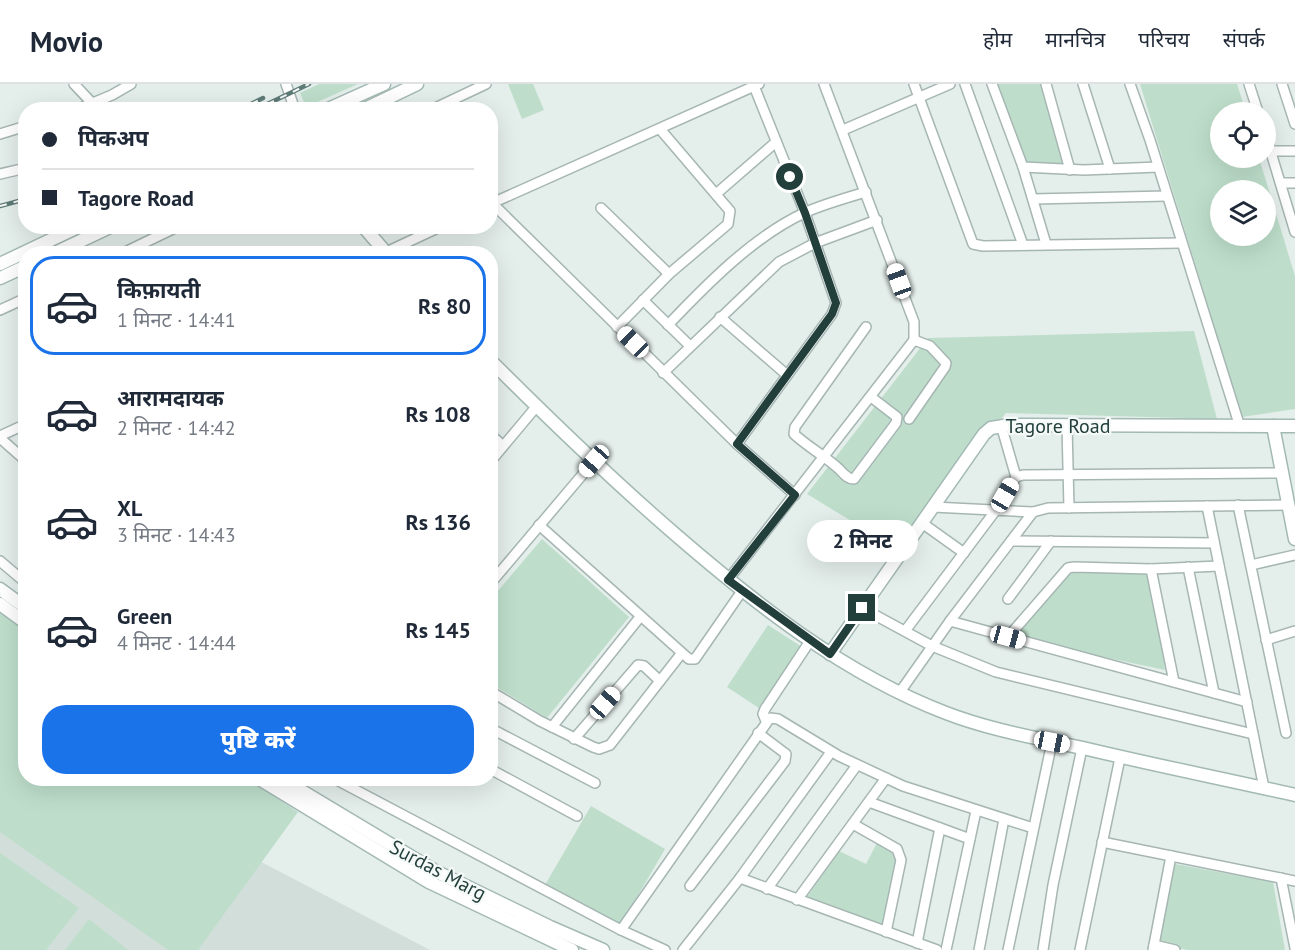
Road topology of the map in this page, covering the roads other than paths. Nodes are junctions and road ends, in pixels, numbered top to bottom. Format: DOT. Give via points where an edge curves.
graph roads {
  1 [pos="74,84"];
  2 [pos="131,84"];
  3 [pos="286,84"];
  4 [pos="384,84"];
  5 [pos="486,84"];
  6 [pos="824,84"];
  7 [pos="914,84"];
  8 [pos="950,84"];
  9 [pos="965,84"];
  10 [pos="992,84"];
  11 [pos="1046,84"];
  12 [pos="1083,84"];
  13 [pos="1130,84"];
  14 [pos="1248,84"];
  15 [pos="1282,84"];
  16 [pos="757,85"];
  17 [pos="409,86"];
  18 [pos="920,98"];
  19 [pos="90,102"];
  20 [pos="96,102"];
  21 [pos="292,102"];
  22 [pos="344,102"];
  23 [pos="378,102"];
  24 [pos="448,102"];
  25 [pos="1254,102"];
  26 [pos="0,122"];
  27 [pos="1295,124"];
  28 [pos="660,129"];
  29 [pos="843,130"];
  30 [pos="4,133"];
  31 [pos="776,142"];
  32 [pos="1276,151"];
  33 [pos="1295,151"];
  34 [pos="1276,166"];
  35 [pos="1023,167"];
  36 [pos="1158,168"];
  37 [pos="1110,169"];
  38 [pos="18,170"];
  39 [pos="1070,170"];
  40 [pos="0,174"];
  41 [pos="1282,183"];
  42 [pos="1295,183"];
  43 [pos="866,192"];
  44 [pos="717,194"];
  45 [pos="1167,196"];
  46 [pos="1033,199"];
  47 [pos="498,200"];
  48 [pos="601,208"];
  49 [pos="498,210"];
  50 [pos="805,213"];
  51 [pos="1293,216"];
  52 [pos="877,220"];
  53 [pos="1295,232"];
  54 [pos="63,234"];
  55 [pos="95,234"];
  56 [pos="162,234"];
  57 [pos="370,234"];
  58 [pos="425,234"];
  59 [pos="815,243"];
  60 [pos="1181,243"];
  61 [pos="1046,244"];
  62 [pos="1023,245"];
  63 [pos="38,246"];
  64 [pos="70,246"];
  65 [pos="138,246"];
  66 [pos="379,246"];
  67 [pos="400,246"];
  68 [pos="18,255"];
  69 [pos="0,264"];
  70 [pos="18,270"];
  71 [pos="669,274"];
  72 [pos="0,278"];
  73 [pos="643,300"];
  74 [pos="18,302"];
  75 [pos="0,310"];
  76 [pos="720,318"];
  77 [pos="668,325"];
  78 [pos="617,327"];
  79 [pos="866,327"];
  80 [pos="914,340"];
  81 [pos="690,346"];
  82 [pos="498,368"];
  83 [pos="663,373"];
  84 [pos="788,375"];
  85 [pos="871,397"];
  86 [pos="536,407"];
  87 [pos="909,419"];
  88 [pos="1001,425"];
  89 [pos="1067,426"];
  90 [pos="1273,426"];
  91 [pos="1295,426"];
  92 [pos="1240,427"];
  93 [pos="18,428"];
  94 [pos="0,437"];
  95 [pos="498,441"];
  96 [pos="737,444"];
  97 [pos="504,446"];
  98 [pos="498,453"];
  99 [pos="18,454"];
  100 [pos="824,456"];
  101 [pos="594,461"];
  102 [pos="1282,473"];
  103 [pos="1068,476"];
  104 [pos="1016,477"];
  105 [pos="795,495"];
  106 [pos="1238,505"];
  107 [pos="1288,505"];
  108 [pos="1207,506"];
  109 [pos="933,507"];
  110 [pos="1069,508"];
  111 [pos="996,510"];
  112 [pos="1033,513"];
  113 [pos="922,523"];
  114 [pos="539,525"];
  115 [pos="1295,539"];
  116 [pos="1011,541"];
  117 [pos="1051,541"];
  118 [pos="1215,543"];
  119 [pos="964,553"];
  120 [pos="1295,555"];
  121 [pos="0,561"];
  122 [pos="1219,566"];
  123 [pos="1251,566"];
  124 [pos="1188,567"];
  125 [pos="1151,569"];
  126 [pos="498,574"];
  127 [pos="18,576"];
  128 [pos="728,580"];
  129 [pos="0,589"];
  130 [pos="742,591"];
  131 [pos="1008,599"];
  132 [pos="18,602"];
  133 [pos="0,604"];
  134 [pos="862,608"];
  135 [pos="18,617"];
  136 [pos="640,617"];
  137 [pos="950,621"];
  138 [pos="905,631"];
  139 [pos="1295,631"];
  140 [pos="1008,637"];
  141 [pos="1266,640"];
  142 [pos="810,641"];
  143 [pos="932,646"];
  144 [pos="681,654"];
  145 [pos="830,654"];
  146 [pos="660,681"];
  147 [pos="1174,682"];
  148 [pos="900,692"];
  149 [pos="1214,693"];
  150 [pos="498,696"];
  151 [pos="1247,702"];
  152 [pos="766,722"];
  153 [pos="552,727"];
  154 [pos="498,732"];
  155 [pos="758,733"];
  156 [pos="1286,733"];
  157 [pos="1253,734"];
  158 [pos="574,739"];
  159 [pos="1052,742"];
  160 [pos="1082,748"];
  161 [pos="831,752"];
  162 [pos="1120,758"];
  163 [pos="857,765"];
  164 [pos="498,773"];
  165 [pos="886,778"];
  166 [pos="595,783"];
  167 [pos="274,786"];
  168 [pos="290,786"];
  169 [pos="348,786"];
  170 [pos="1264,788"];
  171 [pos="1295,795"];
  172 [pos="869,802"];
  173 [pos="315,806"];
  174 [pos="976,811"];
  175 [pos="578,816"];
  176 [pos="1004,819"];
  177 [pos="853,824"];
  178 [pos="940,828"];
  179 [pos="1033,828"];
  180 [pos="970,839"];
  181 [pos="1102,842"];
  182 [pos="1171,856"];
  183 [pos="740,878"];
  184 [pos="1281,878"];
  185 [pos="1295,881"];
  186 [pos="690,886"];
  187 [pos="767,889"];
  188 [pos="797,900"];
  189 [pos="621,930"];
  190 [pos="886,932"];
  191 [pos="917,943"];
  192 [pos="1153,947"];
  193 [pos="1295,948"];
  194 [pos="572,950"];
  195 [pos="603,950"];
  196 [pos="665,950"];
  197 [pos="683,950"];
  198 [pos="937,950"];
  199 [pos="946,950"];
  200 [pos="979,950"];
  201 [pos="1008,950"];
  202 [pos="1043,950"];
  203 [pos="1080,950"];
  204 [pos="1175,950"];
  1 -- 19 [label="street"];
  2 -- 20 [label="street"];
  3 -- 21 [label="street"];
  4 -- 22 [label="street"];
  5 -- 24 [label="street"];
  6 -- 29 [label="street"];
  7 -- 18 [label="street"];
  8 -- 18 [label="street"];
  9 -- 62 [label="street"];
  10 -- 35 [label="street"];
  11 -- 39 [label="street"];
  12 -- 37 [label="street"];
  13 -- 36 [label="street"];
  14 -- 25 [label="street"];
  15 -- 27 [label="street"];
  16 -- 28 [label="street"];
  16 -- 31 [label="street"];
  17 -- 23 [label="street"];
  18 -- 29 [label="street"];
  18 -- 62 [label="street" via="973,244"];
  26 -- 30 [label="street"];
  28 -- 44 [label="street"];
  28 -- 47 [label="street"];
  29 -- 43 [label="street"];
  31 -- 44 [label="street"];
  31 -- 50 [label="street"];
  32 -- 33 [label="street"];
  34 -- 41 [label="street"];
  35 -- 39 [label="street"];
  35 -- 46 [label="street"];
  36 -- 37 [label="street"];
  36 -- 45 [label="street"];
  37 -- 39 [label="street"];
  38 -- 40 [label="street"];
  41 -- 42 [label="street"];
  41 -- 51 [label="street"];
  43 -- 50 [label="street"];
  43 -- 52 [label="street"];
  44 -- 71 [label="street" via="730,211 728,224"];
  45 -- 46 [label="street"];
  45 -- 60 [label="street"];
  46 -- 61 [label="street"];
  48 -- 71 [label="street"];
  49 -- 78 [label="street"];
  50 -- 59 [label="street"];
  50 -- 77 [label="street" via="762,237"];
  51 -- 53 [label="street"];
  52 -- 59 [label="street"];
  52 -- 80 [label="street" via="914,322"];
  54 -- 63 [label="street"];
  55 -- 64 [label="street"];
  56 -- 65 [label="street"];
  57 -- 66 [label="street"];
  58 -- 67 [label="street"];
  59 -- 76 [label="street" via="770,269"];
  59 -- 84 [label="street" via="836,303"];
  60 -- 61 [label="street"];
  60 -- 92 [label="street"];
  61 -- 62 [label="street"];
  68 -- 69 [label="street"];
  70 -- 72 [label="street"];
  71 -- 73 [label="street"];
  73 -- 77 [label="street"];
  73 -- 78 [label="street"];
  74 -- 75 [label="street"];
  76 -- 81 [label="street"];
  76 -- 84 [label="street"];
  77 -- 81 [label="street"];
  78 -- 83 [label="street"];
  79 -- 100 [label="street" via="794,431"];
  80 -- 85 [label="street"];
  80 -- 87 [label="street" via="930,346 946,363"];
  81 -- 83 [label="street"];
  82 -- 86 [label="street"];
  83 -- 96 [label="street"];
  84 -- 96 [label="street"];
  85 -- 100 [label="street"];
  85 -- 100 [label="street" via="897,417 858,476 849,479"];
  86 -- 97 [label="street"];
  86 -- 101 [label="street"];
  88 -- 89 [label="street, Tagore Road"];
  88 -- 104 [label="street"];
  88 -- 109 [label="street, Tagore Road" via="984,434"];
  89 -- 92 [label="street, Tagore Road"];
  89 -- 103 [label="street"];
  90 -- 91 [label="street, Tagore Road"];
  90 -- 92 [label="street, Tagore Road"];
  90 -- 102 [label="street"];
  93 -- 94 [label="street"];
  94 -- 99 [label="street"];
  95 -- 97 [label="street"];
  96 -- 105 [label="street"];
  97 -- 98 [label="street"];
  100 -- 105 [label="street"];
  101 -- 114 [label="street"];
  101 -- 128 [label="street"];
  102 -- 103 [label="street"];
  102 -- 107 [label="street"];
  103 -- 104 [label="street"];
  103 -- 110 [label="street"];
  104 -- 111 [label="street"];
  105 -- 128 [label="street"];
  106 -- 107 [label="street"];
  106 -- 108 [label="street"];
  106 -- 123 [label="street"];
  107 -- 115 [label="street"];
  108 -- 110 [label="street"];
  108 -- 118 [label="street"];
  109 -- 111 [label="street"];
  109 -- 113 [label="street, Tagore Road"];
  110 -- 112 [label="street"];
  111 -- 112 [label="street"];
  111 -- 119 [label="street"];
  112 -- 116 [label="street"];
  113 -- 119 [label="street"];
  113 -- 134 [label="street, Tagore Road"];
  114 -- 126 [label="street"];
  114 -- 136 [label="street"];
  116 -- 117 [label="street"];
  116 -- 137 [label="street"];
  117 -- 118 [label="street"];
  117 -- 131 [label="street"];
  118 -- 122 [label="street"];
  119 -- 138 [label="street"];
  120 -- 123 [label="street"];
  121 -- 127 [label="street"];
  122 -- 124 [label="street"];
  122 -- 151 [label="street"];
  123 -- 141 [label="street"];
  124 -- 125 [label="street"];
  124 -- 149 [label="street"];
  125 -- 140 [label="street" via="1068,568"];
  125 -- 147 [label="street"];
  128 -- 130 [label="street"];
  129 -- 132 [label="street"];
  130 -- 142 [label="street"];
  130 -- 144 [label="street" via="695,659"];
  133 -- 135 [label="street"];
  134 -- 138 [label="street"];
  134 -- 145 [label="street, Tagore Road"];
  136 -- 144 [label="street"];
  136 -- 153 [label="street"];
  137 -- 140 [label="street"];
  137 -- 143 [label="street"];
  138 -- 143 [label="street"];
  139 -- 141 [label="street"];
  140 -- 147 [label="street"];
  141 -- 156 [label="street"];
  142 -- 145 [label="street"];
  142 -- 152 [label="street" via="765,709"];
  143 -- 148 [label="street"];
  143 -- 157 [label="street" via="1008,676"];
  144 -- 146 [label="street"];
  145 -- 148 [label="street"];
  146 -- 158 [label="street" via="610,745 592,747"];
  146 -- 158 [label="street" via="638,665"];
  147 -- 149 [label="street"];
  148 -- 159 [label="street" via="976,724"];
  149 -- 151 [label="street"];
  150 -- 153 [label="street"];
  151 -- 157 [label="street"];
  152 -- 155 [label="street"];
  152 -- 161 [label="street" via="778,719"];
  153 -- 158 [label="street"];
  154 -- 166 [label="street"];
  155 -- 186 [label="street" via="786,754 785,761"];
  155 -- 189 [label="street"];
  157 -- 170 [label="street"];
  159 -- 160 [label="street"];
  159 -- 179 [label="street"];
  160 -- 162 [label="street"];
  160 -- 202 [label="street"];
  161 -- 163 [label="street"];
  161 -- 183 [label="street"];
  162 -- 170 [label="street"];
  162 -- 181 [label="street"];
  163 -- 165 [label="street"];
  163 -- 187 [label="street"];
  164 -- 175 [label="street"];
  165 -- 172 [label="street"];
  165 -- 174 [label="street"];
  167 -- 173 [label="street, Surdas Marg"];
  168 -- 173 [label="street, Surdas Marg"];
  169 -- 189 [label="street"];
  170 -- 171 [label="street"];
  172 -- 177 [label="street"];
  172 -- 178 [label="street"];
  173 -- 194 [label="street, Surdas Marg" via="429,882"];
  173 -- 195 [label="street, Surdas Marg" via="435,871"];
  174 -- 176 [label="street"];
  174 -- 180 [label="street"];
  176 -- 179 [label="street"];
  176 -- 200 [label="street"];
  177 -- 188 [label="street"];
  177 -- 190 [label="street" via="900,854"];
  178 -- 180 [label="street"];
  178 -- 191 [label="street"];
  179 -- 201 [label="street"];
  180 -- 199 [label="street"];
  181 -- 182 [label="street"];
  181 -- 203 [label="street"];
  182 -- 184 [label="street"];
  182 -- 192 [label="street"];
  183 -- 187 [label="street"];
  183 -- 197 [label="street"];
  184 -- 185 [label="street"];
  184 -- 193 [label="street"];
  187 -- 188 [label="street"];
  188 -- 190 [label="street"];
  189 -- 196 [label="street"];
  190 -- 191 [label="street"];
  191 -- 198 [label="street"];
  192 -- 204 [label="street"];
}
